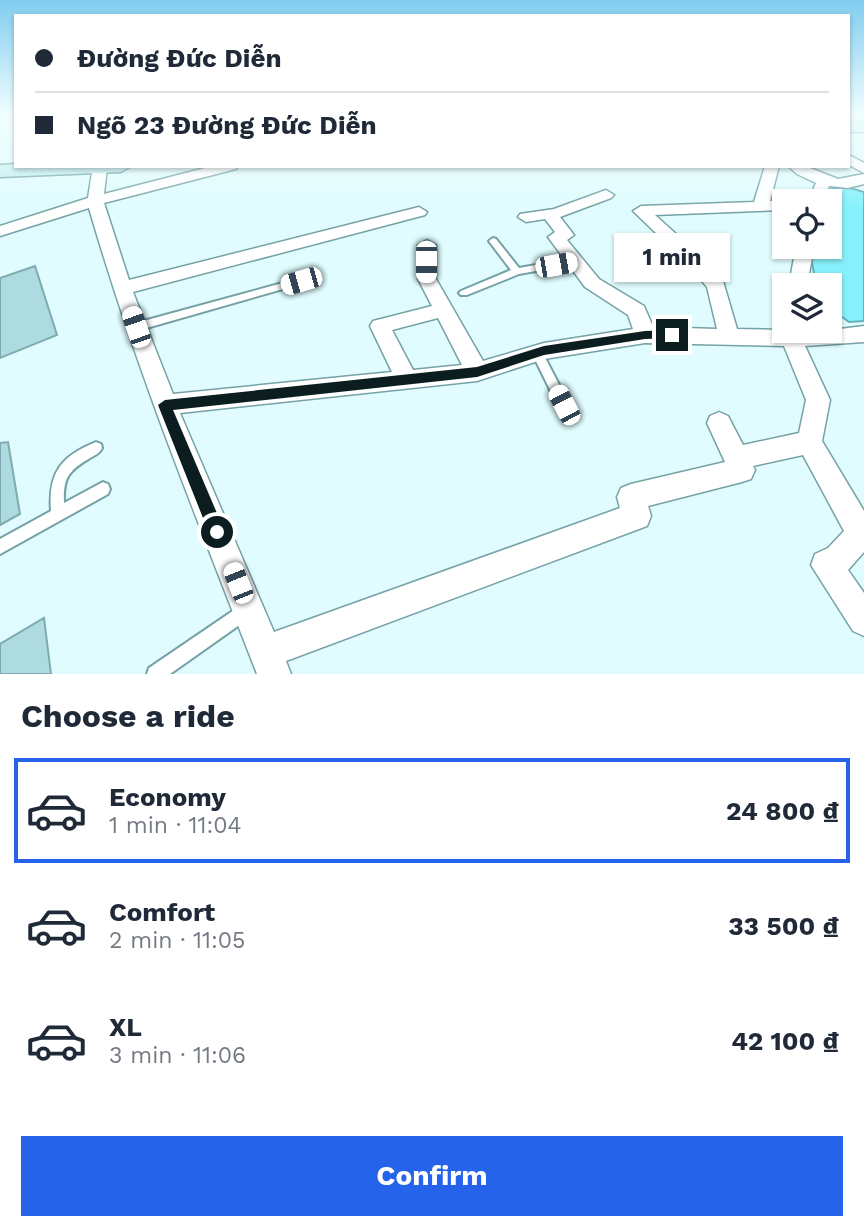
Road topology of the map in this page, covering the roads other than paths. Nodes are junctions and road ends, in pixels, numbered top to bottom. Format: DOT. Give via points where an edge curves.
graph roads {
  1 [pos="850,158"];
  2 [pos="75,168"];
  3 [pos="100,168"];
  4 [pos="223,168"];
  5 [pos="771,168"];
  6 [pos="798,168"];
  7 [pos="0,171"];
  8 [pos="863,178"];
  9 [pos="824,180"];
  10 [pos="821,189"];
  11 [pos="606,195"];
  12 [pos="95,201"];
  13 [pos="761,206"];
  14 [pos="772,206"];
  15 [pos="419,212"];
  16 [pos="548,214"];
  17 [pos="526,218"];
  18 [pos="0,231"];
  19 [pos="493,241"];
  20 [pos="426,245"];
  21 [pos="575,261"];
  22 [pos="517,271"];
  23 [pos="301,281"];
  24 [pos="122,288"];
  25 [pos="464,293"];
  26 [pos="443,310"];
  27 [pos="136,327"];
  28 [pos="842,327"];
  29 [pos="645,335"];
  30 [pos="862,335"];
  31 [pos="729,337"];
  32 [pos="772,338"];
  33 [pos="842,338"];
  34 [pos="793,343"];
  35 [pos="537,353"];
  36 [pos="477,372"];
  37 [pos="407,380"];
  38 [pos="165,405"];
  39 [pos="564,405"];
  40 [pos="719,423"];
  41 [pos="809,442"];
  42 [pos="96,448"];
  43 [pos="736,458"];
  44 [pos="103,489"];
  45 [pos="58,514"];
  46 [pos="0,547"];
  47 [pos="248,609"];
  48 [pos="864,620"];
  49 [pos="270,663"];
  50 [pos="155,674"];
  1 -- 8 [label="street"];
  2 -- 7 [label="main road"];
  3 -- 12 [label="street"];
  4 -- 12 [label="street"];
  5 -- 13 [label="street"];
  6 -- 9 [label="street"];
  8 -- 9 [label="street"];
  9 -- 10 [label="street"];
  11 -- 16 [label="street"];
  12 -- 18 [label="street"];
  12 -- 24 [label="street"];
  13 -- 14 [label="street"];
  13 -- 31 [label="street" via="641,211 716,285"];
  15 -- 24 [label="street"];
  16 -- 17 [label="street"];
  16 -- 21 [label="street" via="566,235 556,237"];
  19 -- 22 [label="lane"];
  20 -- 26 [label="street" via="426,279"];
  21 -- 22 [label="lane"];
  21 -- 29 [label="street" via="592,283 637,312"];
  22 -- 25 [label="lane"];
  23 -- 27 [label="lane"];
  24 -- 27 [label="street"];
  26 -- 36 [label="street"];
  26 -- 37 [label="street" via="380,326"];
  27 -- 38 [label="street"];
  28 -- 30 [label="street"];
  29 -- 31 [label="street"];
  29 -- 35 [label="street"];
  30 -- 33 [label="street"];
  31 -- 32 [label="street"];
  34 -- 41 [label="street" via="818,400"];
  35 -- 36 [label="street"];
  35 -- 39 [label="lane"];
  36 -- 37 [label="street"];
  37 -- 38 [label="street"];
  38 -- 47 [label="street"];
  40 -- 43 [label="street"];
  41 -- 43 [label="street"];
  41 -- 48 [label="street" via="861,533 839,559 826,565"];
  42 -- 45 [label="lane" via="61,471 56,483"];
  43 -- 49 [label="street" via="742,470 631,497 637,516"];
  44 -- 45 [label="lane"];
  45 -- 46 [label="lane"];
  47 -- 49 [label="street"];
  47 -- 50 [label="lane"];
}
